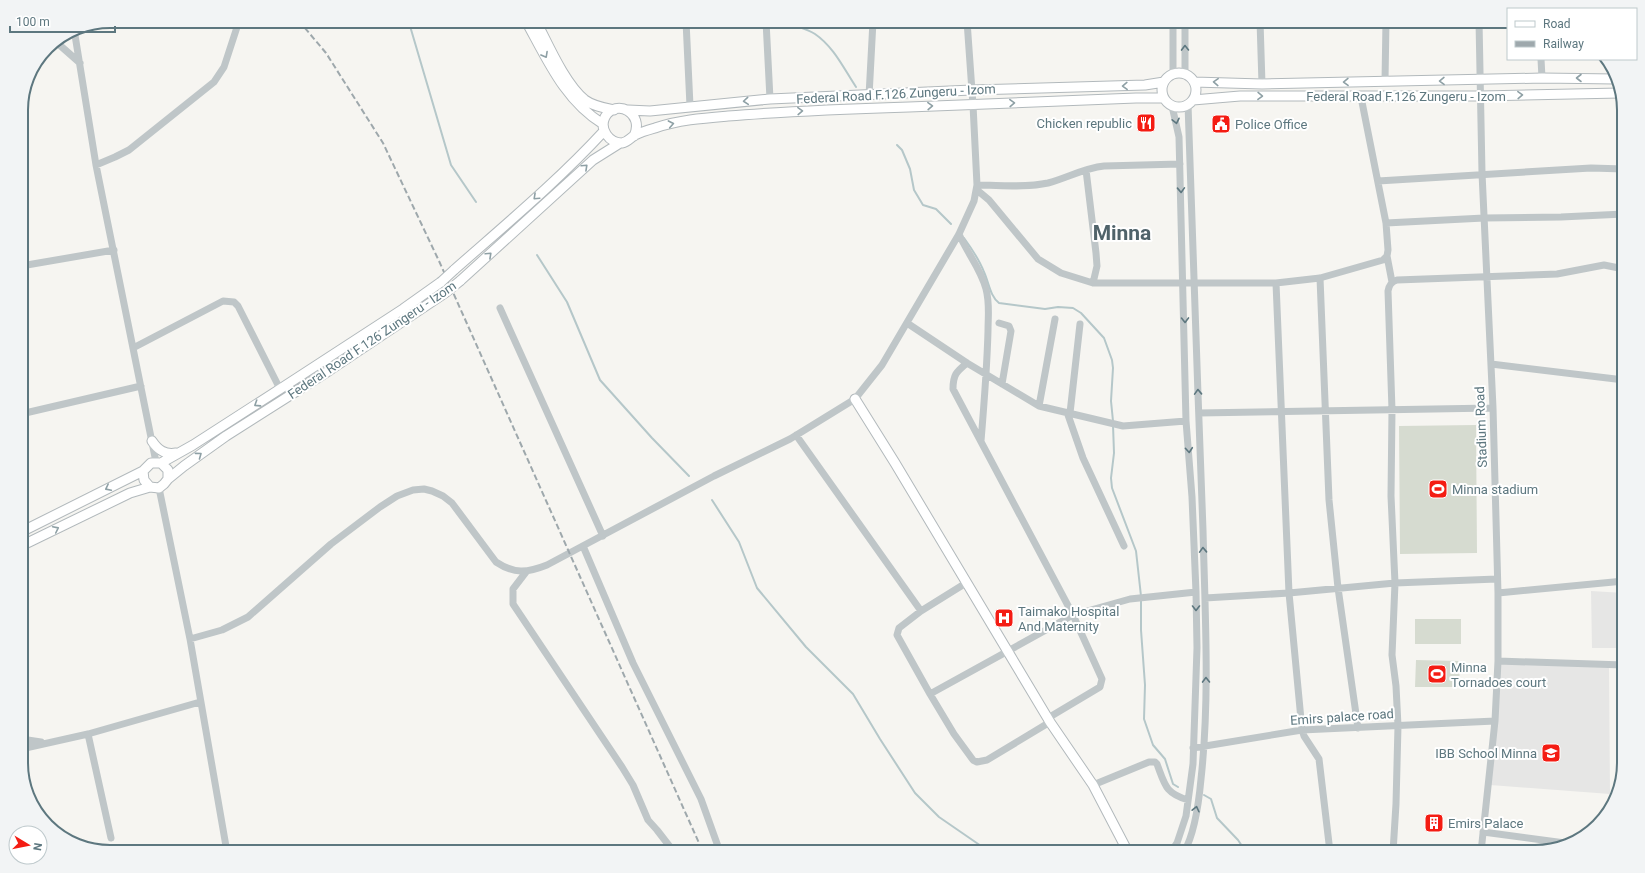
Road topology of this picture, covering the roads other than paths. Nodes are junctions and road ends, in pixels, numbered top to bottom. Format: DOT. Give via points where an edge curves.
graph roads {
  1 [pos="237,28"];
  2 [pos="530,28"];
  3 [pos="540,28"];
  4 [pos="686,28"];
  5 [pos="766,28"];
  6 [pos="873,28"];
  7 [pos="968,28"];
  8 [pos="1173,28"];
  9 [pos="1185,28"];
  10 [pos="1260,28"];
  11 [pos="1386,28"];
  12 [pos="1480,28"];
  13 [pos="75,35"];
  14 [pos="60,45"];
  15 [pos="1542,60"];
  16 [pos="80,63"];
  17 [pos="1173,74"];
  18 [pos="1185,74"];
  19 [pos="1542,78"];
  20 [pos="1611,79"];
  21 [pos="1481,80"];
  22 [pos="1385,81"];
  23 [pos="1164,82"];
  24 [pos="1194,82"];
  25 [pos="1262,84"];
  26 [pos="972,90"];
  27 [pos="1615,93"];
  28 [pos="869,96"];
  29 [pos="1481,96"];
  30 [pos="1361,97"];
  31 [pos="1164,98"];
  32 [pos="770,100"];
  33 [pos="1191,102"];
  34 [pos="973,105"];
  35 [pos="690,106"];
  36 [pos="1172,106"];
  37 [pos="614,110"];
  38 [pos="628,110"];
  39 [pos="604,128"];
  40 [pos="634,136"];
  41 [pos="620,143"];
  42 [pos="1180,164"];
  43 [pos="96,165"];
  44 [pos="1617,169"];
  45 [pos="1086,170"];
  46 [pos="1482,173"];
  47 [pos="1378,180"];
  48 [pos="977,187"];
  49 [pos="1617,214"];
  50 [pos="1484,218"];
  51 [pos="1386,223"];
  52 [pos="959,234"];
  53 [pos="114,250"];
  54 [pos="1387,256"];
  55 [pos="28,265"];
  56 [pos="1617,268"];
  57 [pos="1320,278"];
  58 [pos="1487,278"];
  59 [pos="1392,282"];
  60 [pos="1093,283"];
  61 [pos="1184,283"];
  62 [pos="1195,283"];
  63 [pos="1276,283"];
  64 [pos="500,308"];
  65 [pos="1055,319"];
  66 [pos="907,323"];
  67 [pos="999,323"];
  68 [pos="1080,324"];
  69 [pos="133,348"];
  70 [pos="967,363"];
  71 [pos="1491,364"];
  72 [pos="987,374"];
  73 [pos="1617,379"];
  74 [pos="1002,384"];
  75 [pos="140,386"];
  76 [pos="280,389"];
  77 [pos="855,399"];
  78 [pos="1039,406"];
  79 [pos="1493,408"];
  80 [pos="1392,410"];
  81 [pos="1325,411"];
  82 [pos="28,412"];
  83 [pos="1069,412"];
  84 [pos="1282,412"];
  85 [pos="1199,413"];
  86 [pos="1186,421"];
  87 [pos="796,435"];
  88 [pos="152,441"];
  89 [pos="981,441"];
  90 [pos="177,453"];
  91 [pos="159,462"];
  92 [pos="143,471"];
  93 [pos="168,479"];
  94 [pos="155,487"];
  95 [pos="28,528"];
  96 [pos="603,536"];
  97 [pos="28,543"];
  98 [pos="583,546"];
  99 [pos="1124,546"];
  100 [pos="526,572"];
  101 [pos="1498,578"];
  102 [pos="1617,582"];
  103 [pos="966,583"];
  104 [pos="1395,583"];
  105 [pos="1338,588"];
  106 [pos="1196,592"];
  107 [pos="1289,593"];
  108 [pos="1498,593"];
  109 [pos="1205,598"];
  110 [pos="922,611"];
  111 [pos="1073,615"];
  112 [pos="190,639"];
  113 [pos="1009,651"];
  114 [pos="1498,661"];
  115 [pos="1617,665"];
  116 [pos="930,694"];
  117 [pos="200,702"];
  118 [pos="1049,720"];
  119 [pos="1495,721"];
  120 [pos="1398,726"];
  121 [pos="1358,728"];
  122 [pos="1302,730"];
  123 [pos="88,734"];
  124 [pos="28,741"];
  125 [pos="47,743"];
  126 [pos="28,747"];
  127 [pos="1205,747"];
  128 [pos="1193,748"];
  129 [pos="1093,785"];
  130 [pos="1188,800"];
  131 [pos="1483,832"];
  132 [pos="112,838"];
  133 [pos="1557,842"];
  134 [pos="226,845"];
  135 [pos="669,845"];
  136 [pos="718,845"];
  137 [pos="1124,845"];
  138 [pos="1176,845"];
  139 [pos="1186,845"];
  140 [pos="1329,845"];
  141 [pos="1393,845"];
  142 [pos="1482,845"];
  1 -- 43 [label="street" via="224,67 214,82 129,150"];
  2 -- 39 [label="main road, one-way" via="558,79 580,107"];
  3 -- 37 [label="main road" via="566,78 579,94 594,105"];
  4 -- 35 [label="street"];
  5 -- 32 [label="street"];
  6 -- 28 [label="street"];
  7 -- 26 [label="street"];
  8 -- 17 [label="street"];
  18 -- 9 [label="street, one-way"];
  10 -- 25 [label="street"];
  11 -- 22 [label="street"];
  12 -- 21 [label="street, Stadium Road"];
  13 -- 16 [label="street"];
  14 -- 16 [label="street"];
  15 -- 19 [label="street"];
  16 -- 43 [label="street"];
  17 -- 18 [label="main road"];
  17 -- 23 [label="main road"];
  18 -- 24 [label="main road"];
  20 -- 19 [label="main road, Federal Road F.126 Zungeru - Izom, one-way"];
  19 -- 21 [label="main road, Federal Road F.126 Zungeru - Izom"];
  21 -- 22 [label="main road, Federal Road F.126 Zungeru - Izom, one-way"];
  21 -- 29 [label="street, Stadium Road"];
  22 -- 25 [label="main road, Federal Road F.126 Zungeru - Izom, one-way"];
  23 -- 26 [label="main road, Federal Road F.126 Zungeru - Izom, one-way" via="1145,85"];
  23 -- 31 [label="main road"];
  25 -- 24 [label="main road, Federal Road F.126 Zungeru - Izom, one-way"];
  24 -- 33 [label="main road" via="1196,91"];
  26 -- 28 [label="main road, Federal Road F.126 Zungeru - Izom"];
  26 -- 34 [label="street"];
  29 -- 27 [label="main road, Federal Road F.126 Zungeru - Izom, one-way"];
  28 -- 32 [label="main road, Federal Road F.126 Zungeru - Izom"];
  29 -- 30 [label="main road, Federal Road F.126 Zungeru - Izom"];
  29 -- 46 [label="street, Stadium Road"];
  33 -- 30 [label="main road, Federal Road F.126 Zungeru - Izom, one-way" via="1240,96"];
  30 -- 47 [label="street"];
  34 -- 31 [label="main road, Federal Road F.126 Zungeru - Izom, one-way"];
  31 -- 36 [label="main road"];
  32 -- 35 [label="main road, Federal Road F.126 Zungeru - Izom, one-way"];
  33 -- 36 [label="main road" via="1183,107"];
  33 -- 62 [label="street" via="1189,164"];
  40 -- 34 [label="main road, Federal Road F.126 Zungeru - Izom, one-way" via="657,127 707,118 771,112"];
  34 -- 48 [label="street"];
  35 -- 38 [label="main road, Federal Road F.126 Zungeru - Izom"];
  36 -- 42 [label="street, one-way" via="1179,137"];
  37 -- 38 [label="main road"];
  37 -- 39 [label="main road" via="605,118"];
  38 -- 40 [label="main road" via="633,114 637,125"];
  39 -- 41 [label="main road" via="608,137"];
  39 -- 76 [label="main road, Federal Road F.126 Zungeru - Izom, one-way, bridge" via="588,148 441,282"];
  40 -- 41 [label="main road"];
  93 -- 41 [label="main road, Federal Road F.126 Zungeru - Izom, one-way, bridge" via="226,436 445,293 592,160"];
  42 -- 45 [label="street" via="1104,166"];
  42 -- 61 [label="street, one-way"];
  43 -- 53 [label="street"];
  44 -- 46 [label="street"];
  45 -- 48 [label="street" via="1053,182 1028,186"];
  45 -- 60 [label="street" via="1097,266"];
  46 -- 47 [label="street"];
  46 -- 50 [label="street, Stadium Road"];
  47 -- 51 [label="street"];
  48 -- 52 [label="street" via="974,201"];
  48 -- 60 [label="street" via="1038,259 1061,273"];
  49 -- 50 [label="street"];
  50 -- 51 [label="street"];
  50 -- 58 [label="street, Stadium Road"];
  51 -- 54 [label="street"];
  52 -- 66 [label="street"];
  52 -- 72 [label="street" via="979,269 990,305"];
  53 -- 55 [label="street"];
  53 -- 69 [label="street"];
  54 -- 57 [label="street" via="1383,260"];
  54 -- 59 [label="street"];
  56 -- 58 [label="street" via="1604,265 1557,274"];
  57 -- 63 [label="street"];
  57 -- 81 [label="street"];
  58 -- 59 [label="street"];
  58 -- 71 [label="street, Stadium Road"];
  59 -- 80 [label="street" via="1388,291"];
  60 -- 61 [label="street"];
  61 -- 62 [label="street"];
  61 -- 86 [label="street, one-way"];
  62 -- 63 [label="street"];
  85 -- 62 [label="street, one-way"];
  63 -- 84 [label="street"];
  64 -- 96 [label="street"];
  65 -- 78 [label="street"];
  66 -- 70 [label="street"];
  66 -- 77 [label="street" via="882,365"];
  67 -- 74 [label="street" via="1009,326 1011,331"];
  68 -- 83 [label="street"];
  69 -- 75 [label="street"];
  69 -- 76 [label="street" via="223,301 234,302"];
  70 -- 72 [label="street"];
  70 -- 89 [label="street" via="953,378 953,389"];
  71 -- 73 [label="street"];
  71 -- 79 [label="street, Stadium Road"];
  72 -- 74 [label="street"];
  72 -- 89 [label="street"];
  74 -- 78 [label="street"];
  75 -- 82 [label="street"];
  75 -- 88 [label="street"];
  76 -- 90 [label="main road, Federal Road F.126 Zungeru - Izom, one-way"];
  77 -- 87 [label="street"];
  77 -- 103 [label="main road"];
  78 -- 83 [label="street"];
  79 -- 80 [label="street"];
  79 -- 101 [label="street, Stadium Road"];
  80 -- 81 [label="street"];
  80 -- 104 [label="street" via="1390,453"];
  81 -- 84 [label="street"];
  81 -- 105 [label="street" via="1329,500"];
  83 -- 86 [label="street" via="1123,426"];
  83 -- 99 [label="street" via="1083,458"];
  84 -- 85 [label="street"];
  84 -- 107 [label="street"];
  109 -- 85 [label="street, one-way"];
  86 -- 106 [label="street, one-way"];
  87 -- 96 [label="street"];
  87 -- 110 [label="street"];
  88 -- 90 [label="main road" via="161,452"];
  88 -- 91 [label="street"];
  89 -- 111 [label="street"];
  90 -- 91 [label="main road, Federal Road F.126 Zungeru - Izom"];
  91 -- 92 [label="main road" via="151,463"];
  91 -- 93 [label="main road" via="168,470"];
  92 -- 94 [label="main road" via="144,480"];
  92 -- 95 [label="main road, one-way"];
  93 -- 94 [label="main road" via="164,484"];
  97 -- 94 [label="main road, one-way" via="130,493"];
  94 -- 112 [label="street"];
  96 -- 98 [label="street"];
  98 -- 100 [label="street" via="547,566"];
  98 -- 136 [label="street" via="634,663 702,800"];
  100 -- 112 [label="street" via="504,567 496,562 452,504 443,496 432,491 413,490 397,496 374,511 331,544 248,617 222,630"];
  100 -- 135 [label="street" via="513,589 513,604 633,784 648,820"];
  101 -- 104 [label="street"];
  101 -- 108 [label="street, Stadium Road"];
  102 -- 108 [label="street"];
  103 -- 110 [label="street"];
  103 -- 113 [label="main road"];
  104 -- 105 [label="street"];
  104 -- 120 [label="street" via="1392,654"];
  105 -- 107 [label="street"];
  105 -- 121 [label="street"];
  106 -- 111 [label="street" via="1130,599"];
  106 -- 128 [label="street, one-way" via="1197,648"];
  107 -- 109 [label="street"];
  107 -- 122 [label="street"];
  108 -- 114 [label="street, Stadium Road"];
  127 -- 109 [label="street, one-way"];
  110 -- 116 [label="street" via="899,628 897,635"];
  111 -- 113 [label="street"];
  111 -- 118 [label="street" via="1101,674 1102,683 1100,687"];
  112 -- 117 [label="street"];
  113 -- 116 [label="street"];
  113 -- 118 [label="main road"];
  114 -- 115 [label="street"];
  114 -- 119 [label="street, Stadium Road"];
  116 -- 118 [label="street" via="954,734 977,762 987,760"];
  117 -- 123 [label="street"];
  117 -- 134 [label="street"];
  118 -- 129 [label="main road"];
  119 -- 120 [label="street, Emirs palace road"];
  119 -- 131 [label="street, Stadium Road"];
  120 -- 121 [label="street, Emirs palace road"];
  120 -- 141 [label="street"];
  121 -- 122 [label="street, Emirs palace road"];
  122 -- 127 [label="street, Emirs palace road"];
  122 -- 140 [label="street" via="1319,759"];
  123 -- 125 [label="street"];
  123 -- 132 [label="street"];
  124 -- 125 [label="street"];
  125 -- 126 [label="street"];
  127 -- 128 [label="street, Emirs palace road"];
  139 -- 127 [label="street, one-way" via="1199,798"];
  128 -- 130 [label="street"];
  129 -- 130 [label="street" via="1149,762 1155,762 1171,793"];
  129 -- 137 [label="main road"];
  130 -- 138 [label="street" via="1183,827"];
  131 -- 133 [label="street"];
  131 -- 142 [label="street, Stadium Road"];
}
